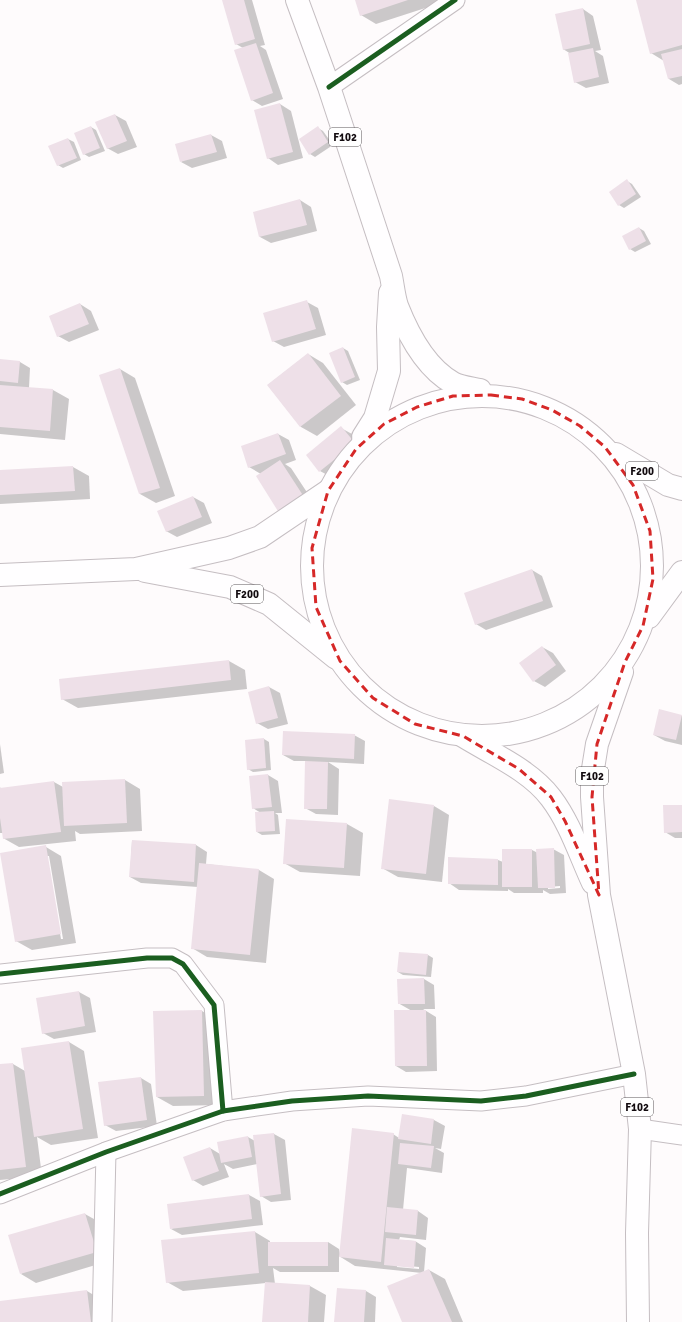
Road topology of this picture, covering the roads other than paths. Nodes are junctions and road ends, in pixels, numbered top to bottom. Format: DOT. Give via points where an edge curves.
graph roads {
  1 [pos="297,0"];
  2 [pos="455,0"];
  3 [pos="329,87"];
  4 [pos="391,276"];
  5 [pos="490,395"];
  6 [pos="605,447"];
  7 [pos="356,449"];
  8 [pos="682,489"];
  9 [pos="328,491"];
  10 [pos="136,569"];
  11 [pos="682,572"];
  12 [pos="0,575"];
  13 [pos="643,626"];
  14 [pos="340,661"];
  15 [pos="625,662"];
  16 [pos="463,736"];
  17 [pos="599,895"];
  18 [pos="0,974"];
  19 [pos="634,1074"];
  20 [pos="223,1111"];
  21 [pos="640,1129"];
  22 [pos="682,1135"];
  23 [pos="106,1152"];
  24 [pos="0,1194"];
  25 [pos="102,1322"];
  26 [pos="638,1322"];
  1 -- 3 [label="main road, F102"];
  2 -- 3 [label="street"];
  3 -- 4 [label="main road, F102"];
  4 -- 5 [label="main road, F102" via="397,306 424,356 440,374 454,384"];
  4 -- 7 [label="main road, F102" via="388,371 375,418"];
  5 -- 6 [label="main road" via="522,399 552,410 580,426"];
  5 -- 7 [label="main road" via="453,396 417,407 384,424"];
  6 -- 8 [label="main road, F200" via="668,485"];
  6 -- 13 [label="main road" via="633,486 650,531 653,579"];
  7 -- 9 [label="main road"];
  9 -- 10 [label="main road, F200" via="260,537 229,548"];
  9 -- 14 [label="main road" via="312,548 315,600"];
  10 -- 12 [label="main road, F200"];
  10 -- 14 [label="main road, F200" via="230,587 263,601"];
  11 -- 13 [label="main road"];
  13 -- 15 [label="main road"];
  14 -- 16 [label="main road" via="373,698 415,724"];
  15 -- 16 [label="main road" via="594,697 554,722 509,736"];
  15 -- 17 [label="main road, F102" via="597,744 592,775"];
  16 -- 17 [label="main road, F102" via="519,769 550,797 565,821"];
  17 -- 19 [label="main road, F102"];
  18 -- 20 [label="street" via="147,958 172,958 183,964 214,1006"];
  19 -- 20 [label="street" via="526,1096 481,1101 368,1096 292,1101"];
  19 -- 21 [label="main road, F102"];
  20 -- 23 [label="street"];
  21 -- 22 [label="street"];
  21 -- 26 [label="main road, F102"];
  23 -- 24 [label="street"];
  23 -- 25 [label="street"];
}
